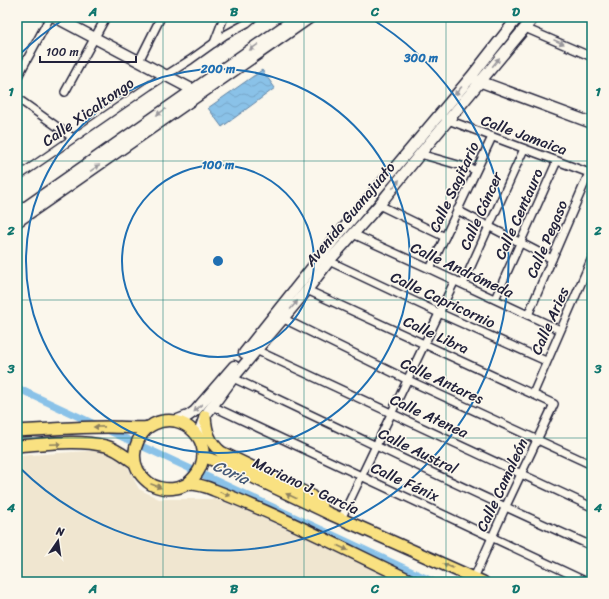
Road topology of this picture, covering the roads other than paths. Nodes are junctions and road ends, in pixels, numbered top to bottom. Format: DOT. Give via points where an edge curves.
graph roads {
  1 [pos="50,17"];
  2 [pos="55,17"];
  3 [pos="106,17"];
  4 [pos="161,17"];
  5 [pos="224,17"];
  6 [pos="254,17"];
  7 [pos="297,17"];
  8 [pos="311,17"];
  9 [pos="518,17"];
  10 [pos="534,17"];
  11 [pos="283,21"];
  12 [pos="526,28"];
  13 [pos="95,38"];
  14 [pos="214,44"];
  15 [pos="592,56"];
  16 [pos="138,61"];
  17 [pos="164,75"];
  18 [pos="471,77"];
  19 [pos="17,78"];
  20 [pos="480,82"];
  21 [pos="64,92"];
  22 [pos="197,92"];
  23 [pos="17,98"];
  24 [pos="440,114"];
  25 [pos="448,120"];
  26 [pos="592,123"];
  27 [pos="421,135"];
  28 [pos="492,137"];
  29 [pos="73,138"];
  30 [pos="431,142"];
  31 [pos="524,149"];
  32 [pos="420,154"];
  33 [pos="557,161"];
  34 [pos="476,170"];
  35 [pos="590,174"];
  36 [pos="17,177"];
  37 [pos="379,205"];
  38 [pos="457,210"];
  39 [pos="17,213"];
  40 [pos="17,222"];
  41 [pos="489,226"];
  42 [pos="353,234"];
  43 [pos="445,237"];
  44 [pos="520,243"];
  45 [pos="592,258"];
  46 [pos="552,259"];
  47 [pos="329,261"];
  48 [pos="430,269"];
  49 [pos="455,280"];
  50 [pos="462,284"];
  51 [pos="307,290"];
  52 [pos="495,299"];
  53 [pos="439,313"];
  54 [pos="528,315"];
  55 [pos="279,317"];
  56 [pos="560,330"];
  57 [pos="424,344"];
  58 [pos="256,350"];
  59 [pos="546,361"];
  60 [pos="233,378"];
  61 [pos="408,380"];
  62 [pos="532,394"];
  63 [pos="554,404"];
  64 [pos="212,406"];
  65 [pos="392,413"];
  66 [pos="206,416"];
  67 [pos="175,421"];
  68 [pos="145,430"];
  69 [pos="17,431"];
  70 [pos="198,437"];
  71 [pos="538,440"];
  72 [pos="376,445"];
  73 [pos="17,446"];
  74 [pos="134,458"];
  75 [pos="203,460"];
  76 [pos="592,465"];
  77 [pos="522,474"];
  78 [pos="362,476"];
  79 [pos="191,481"];
  80 [pos="592,507"];
  81 [pos="505,508"];
  82 [pos="328,513"];
  83 [pos="341,519"];
  84 [pos="492,537"];
  85 [pos="592,546"];
  86 [pos="479,580"];
  87 [pos="414,582"];
  88 [pos="587,582"];
  1 -- 19 [label="street"];
  2 -- 13 [label="street"];
  3 -- 13 [label="street"];
  4 -- 16 [label="street"];
  5 -- 14 [label="street"];
  6 -- 14 [label="street, Calle Xicaltongo"];
  7 -- 11 [label="street"];
  8 -- 22 [label="street"];
  9 -- 18 [label="street, Avenida Guanajuato"];
  10 -- 12 [label="street, Avenida Guanajuato"];
  11 -- 22 [label="street, one-way"];
  12 -- 15 [label="street, one-way"];
  20 -- 12 [label="street, Avenida Guanajuato, one-way"];
  13 -- 16 [label="street"];
  13 -- 21 [label="street"];
  14 -- 17 [label="street, Calle Xicaltongo"];
  16 -- 17 [label="street"];
  17 -- 22 [label="street"];
  17 -- 29 [label="street, Calle Xicaltongo"];
  18 -- 20 [label="street"];
  18 -- 24 [label="street, Avenida Guanajuato, one-way"];
  20 -- 25 [label="street, Avenida Guanajuato"];
  20 -- 26 [label="street"];
  22 -- 39 [label="street, one-way"];
  40 -- 22 [label="street, one-way"];
  23 -- 29 [label="street"];
  24 -- 25 [label="street, Calle Jamaica"];
  24 -- 27 [label="street, Avenida Guanajuato"];
  25 -- 28 [label="street, Calle Jamaica"];
  25 -- 30 [label="street, Avenida Guanajuato"];
  27 -- 30 [label="street"];
  27 -- 55 [label="street, Avenida Guanajuato" via="334,240"];
  28 -- 31 [label="street, Calle Jamaica"];
  28 -- 34 [label="street, Calle Sagitario"];
  29 -- 36 [label="street, Calle Xicaltongo"];
  30 -- 32 [label="street, Avenida Guanajuato"];
  31 -- 33 [label="street, Calle Jamaica"];
  31 -- 41 [label="street, Calle Cáncer"];
  32 -- 34 [label="street"];
  37 -- 32 [label="street, Avenida Guanajuato, one-way"];
  33 -- 35 [label="street, Calle Jamaica"];
  33 -- 44 [label="street, Calle Centauro"];
  34 -- 38 [label="street, Calle Sagitario"];
  35 -- 46 [label="street, Calle Pegaso"];
  37 -- 42 [label="street, Avenida Guanajuato"];
  37 -- 43 [label="street"];
  38 -- 41 [label="street"];
  38 -- 43 [label="street, Calle Sagitario"];
  41 -- 44 [label="street"];
  41 -- 50 [label="street, Calle Cáncer"];
  42 -- 47 [label="street, Avenida Guanajuato"];
  42 -- 48 [label="street, Calle Andrómeda"];
  43 -- 48 [label="street, Calle Sagitario"];
  44 -- 46 [label="street"];
  44 -- 52 [label="street, Calle Centauro"];
  45 -- 56 [label="street, Calle Aries"];
  46 -- 54 [label="street, Calle Pegaso"];
  47 -- 51 [label="street, Avenida Guanajuato"];
  47 -- 53 [label="street, Calle Capricornio"];
  48 -- 49 [label="street, Calle Andrómeda"];
  49 -- 50 [label="street, Calle Andrómeda"];
  49 -- 53 [label="street"];
  50 -- 52 [label="street, Calle Andrómeda"];
  55 -- 51 [label="street, Avenida Guanajuato, one-way"];
  51 -- 57 [label="street, Calle Libra"];
  52 -- 54 [label="street, Calle Andrómeda"];
  53 -- 57 [label="street"];
  53 -- 59 [label="street, Calle Capricornio"];
  54 -- 56 [label="street, Calle Andrómeda"];
  55 -- 58 [label="street, Avenida Guanajuato"];
  55 -- 61 [label="street, Calle Antares"];
  55 -- 67 [label="street, Avenida Guanajuato, one-way" via="205,401 188,416"];
  56 -- 59 [label="street, Calle Aries"];
  57 -- 61 [label="street"];
  57 -- 62 [label="street, Calle Libra"];
  58 -- 60 [label="street, Avenida Guanajuato"];
  58 -- 65 [label="street, Calle Atenea"];
  59 -- 62 [label="street, Calle Aries"];
  60 -- 64 [label="street, Avenida Guanajuato"];
  60 -- 72 [label="street, Calle Austral"];
  61 -- 65 [label="street"];
  61 -- 71 [label="street, Calle Antares"];
  62 -- 63 [label="street, Calle Libra"];
  63 -- 71 [label="street, Calle Camaleón"];
  64 -- 66 [label="street, Avenida Guanajuato"];
  64 -- 78 [label="street, Calle Fénix"];
  65 -- 72 [label="street"];
  65 -- 77 [label="street, Calle Atenea"];
  66 -- 70 [label="street, Avenida Guanajuato"];
  66 -- 82 [label="main road" via="206,430 214,446 221,452 310,495"];
  67 -- 68 [label="main road" via="161,421"];
  67 -- 70 [label="main road" via="184,424"];
  68 -- 69 [label="main road, one-way" via="81,427"];
  68 -- 74 [label="main road" via="136,443"];
  70 -- 75 [label="main road"];
  71 -- 76 [label="street, Calle Antares"];
  71 -- 77 [label="street, Calle Camaleón"];
  72 -- 78 [label="street"];
  72 -- 81 [label="street, Calle Austral"];
  73 -- 74 [label="main road, one-way" via="77,442 107,446"];
  74 -- 79 [label="main road, one-way" via="141,476 157,487 178,488"];
  75 -- 79 [label="main road"];
  82 -- 75 [label="main road, Mariano J. García, one-way" via="242,472"];
  77 -- 80 [label="street, Calle Atenea"];
  77 -- 81 [label="street, Calle Camaleón"];
  78 -- 83 [label="street"];
  78 -- 84 [label="street, Calle Fénix"];
  79 -- 87 [label="main road, one-way" via="242,500"];
  81 -- 84 [label="street, Calle Camaleón"];
  81 -- 85 [label="street, Calle Austral"];
  82 -- 83 [label="main road, Mariano J. García"];
  86 -- 83 [label="main road, Mariano J. García, one-way"];
  84 -- 86 [label="street, Calle Camaleón"];
  84 -- 88 [label="street, Calle Fénix"];
}
